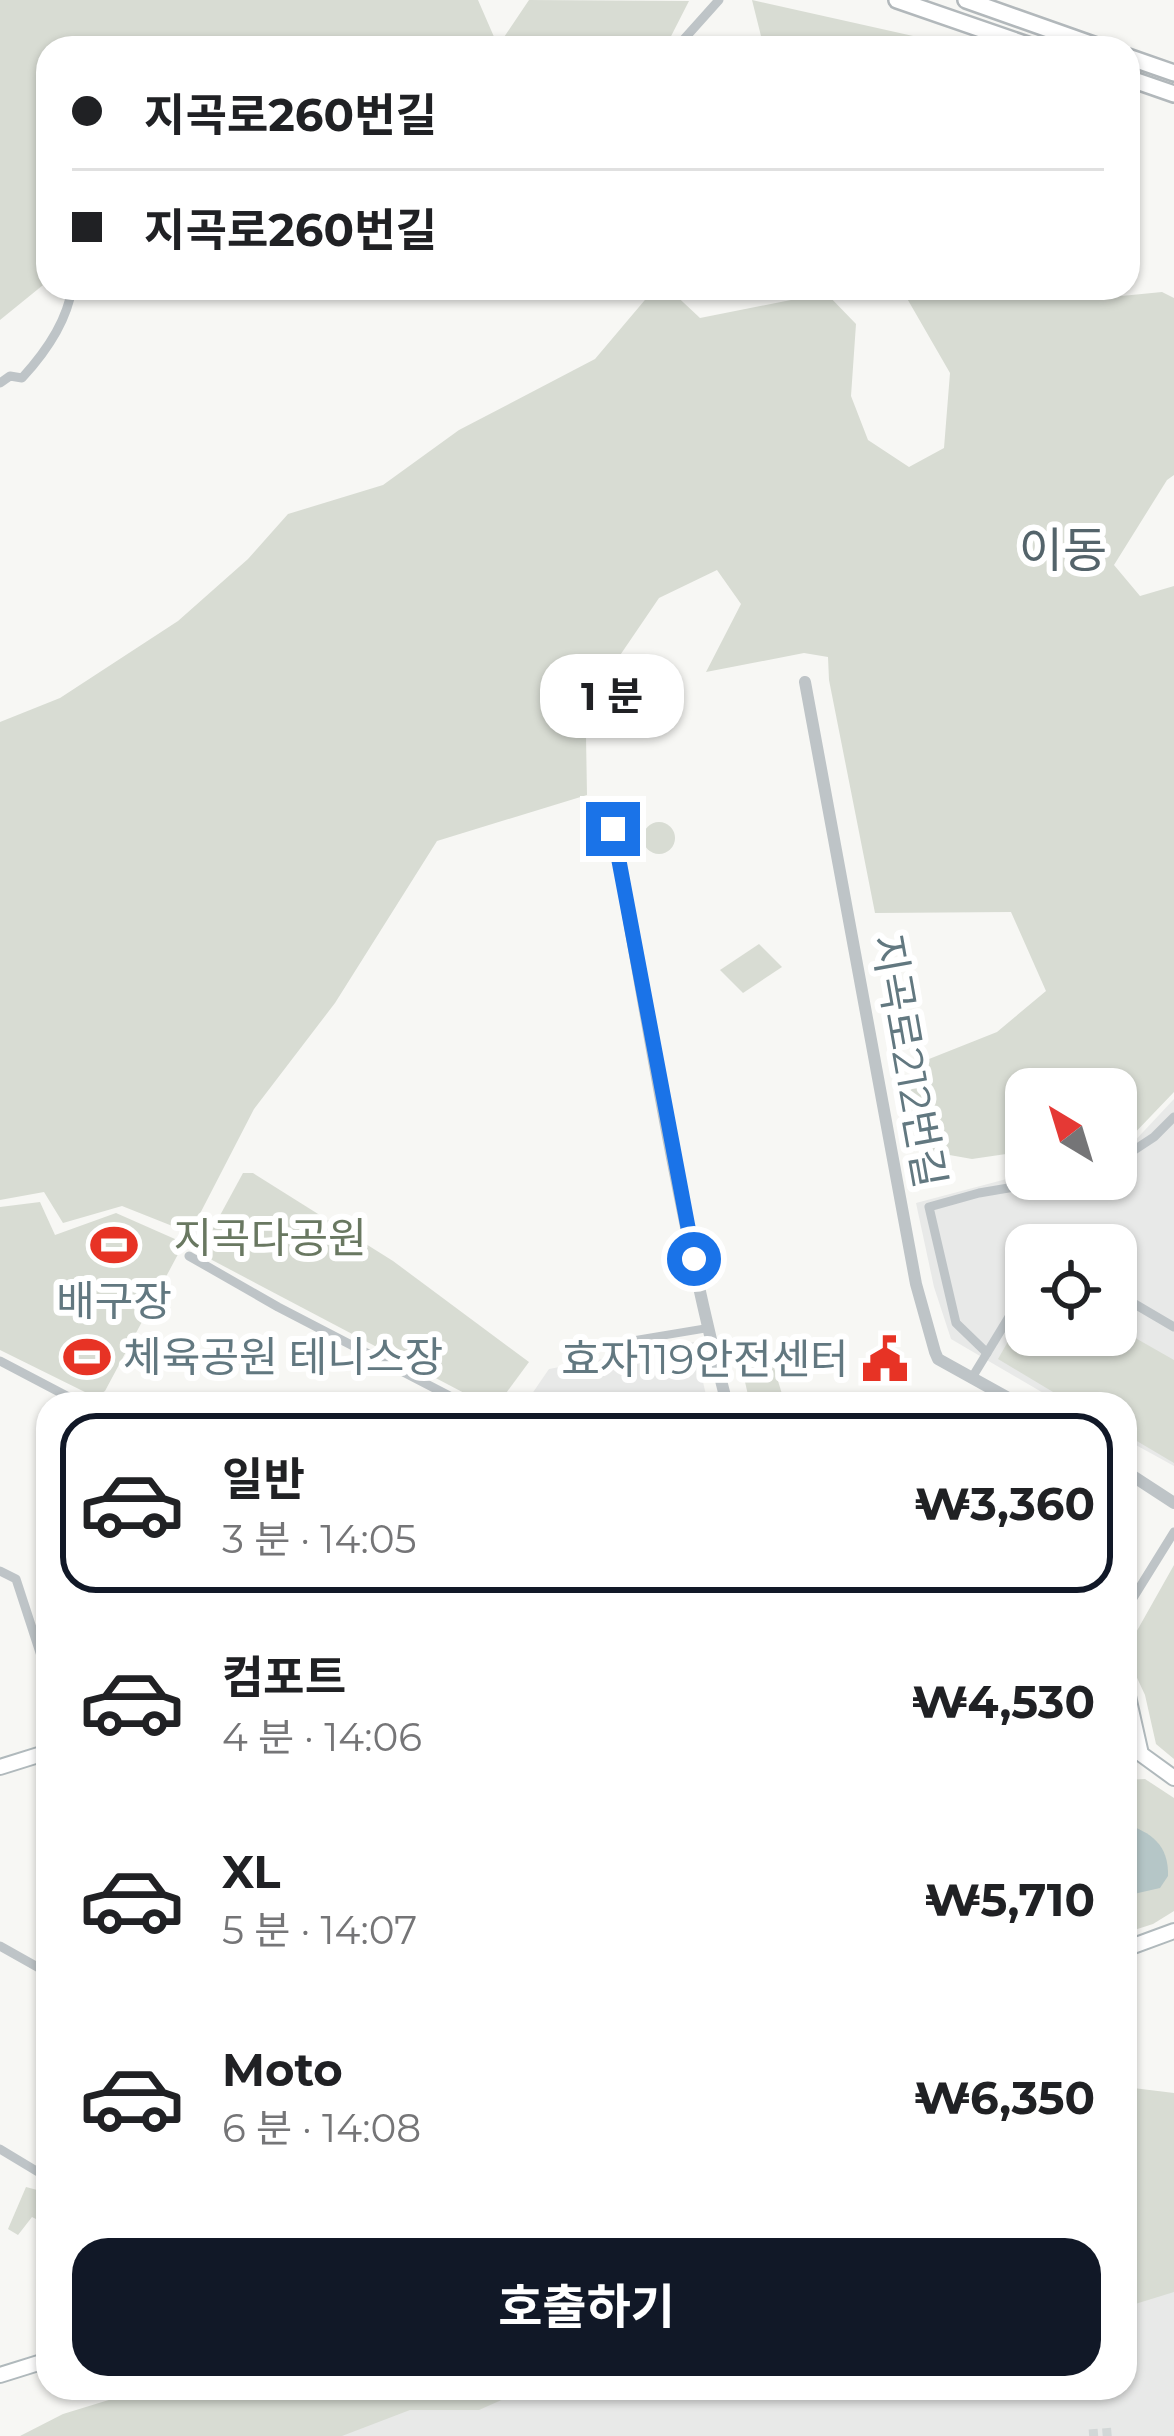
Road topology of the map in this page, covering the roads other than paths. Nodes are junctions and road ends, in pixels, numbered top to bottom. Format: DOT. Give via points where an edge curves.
graph roads {
  1 [pos="719,0"];
  2 [pos="897,0"];
  3 [pos="966,0"];
  4 [pos="687,36"];
  5 [pos="1001,36"];
  6 [pos="1068,36"];
  7 [pos="1140,61"];
  8 [pos="1174,73"];
  9 [pos="1140,83"];
  10 [pos="1174,94"];
  11 [pos="71,300"];
  12 [pos="0,383"];
  13 [pos="805,682"];
  14 [pos="613,829"];
  15 [pos="1174,1117"];
  16 [pos="1137,1148"];
  17 [pos="1005,1189"];
  18 [pos="189,1256"];
  19 [pos="1137,1305"];
  20 [pos="1005,1323"];
  21 [pos="1174,1327"];
  22 [pos="708,1328"];
  23 [pos="588,1348"];
  24 [pos="987,1353"];
  25 [pos="0,1361"];
  26 [pos="973,1376"];
  27 [pos="59,1392"];
  28 [pos="442,1392"];
  29 [pos="724,1392"];
  30 [pos="999,1392"];
  31 [pos="1137,1480"];
  32 [pos="1174,1503"];
  33 [pos="1174,1532"];
  34 [pos="0,1571"];
  35 [pos="1137,1592"];
  36 [pos="36,1641"];
  37 [pos="1137,1736"];
  38 [pos="36,1756"];
  39 [pos="0,1767"];
  40 [pos="1174,1778"];
  41 [pos="1174,1931"];
  42 [pos="1137,1945"];
  43 [pos="0,1946"];
  44 [pos="36,1966"];
  45 [pos="0,2149"];
  46 [pos="36,2171"];
  47 [pos="36,2364"];
  48 [pos="0,2374"];
  1 -- 4 [label="street"];
  2 -- 5 [label="main road"];
  3 -- 6 [label="main road"];
  7 -- 8 [label="main road"];
  9 -- 10 [label="main road"];
  11 -- 12 [label="street" via="40,358 22,378"];
  13 -- 26 [label="street, 지곡로212번길" via="916,1284 938,1358"];
  14 -- 22 [label="street"];
  15 -- 16 [label="street"];
  17 -- 24 [label="street" via="929,1208 956,1322"];
  18 -- 28 [label="street"];
  19 -- 21 [label="street"];
  20 -- 24 [label="street"];
  22 -- 23 [label="street"];
  22 -- 29 [label="street"];
  24 -- 26 [label="street"];
  25 -- 27 [label="street"];
  26 -- 30 [label="street, 지곡로212번길"];
  31 -- 32 [label="street"];
  33 -- 35 [label="street"];
  34 -- 36 [label="street" via="16,1580"];
  37 -- 40 [label="main road" via="1141,1754"];
  38 -- 39 [label="main road"];
  41 -- 42 [label="main road"];
  43 -- 44 [label="street"];
  45 -- 46 [label="street"];
  47 -- 48 [label="main road"];
}
